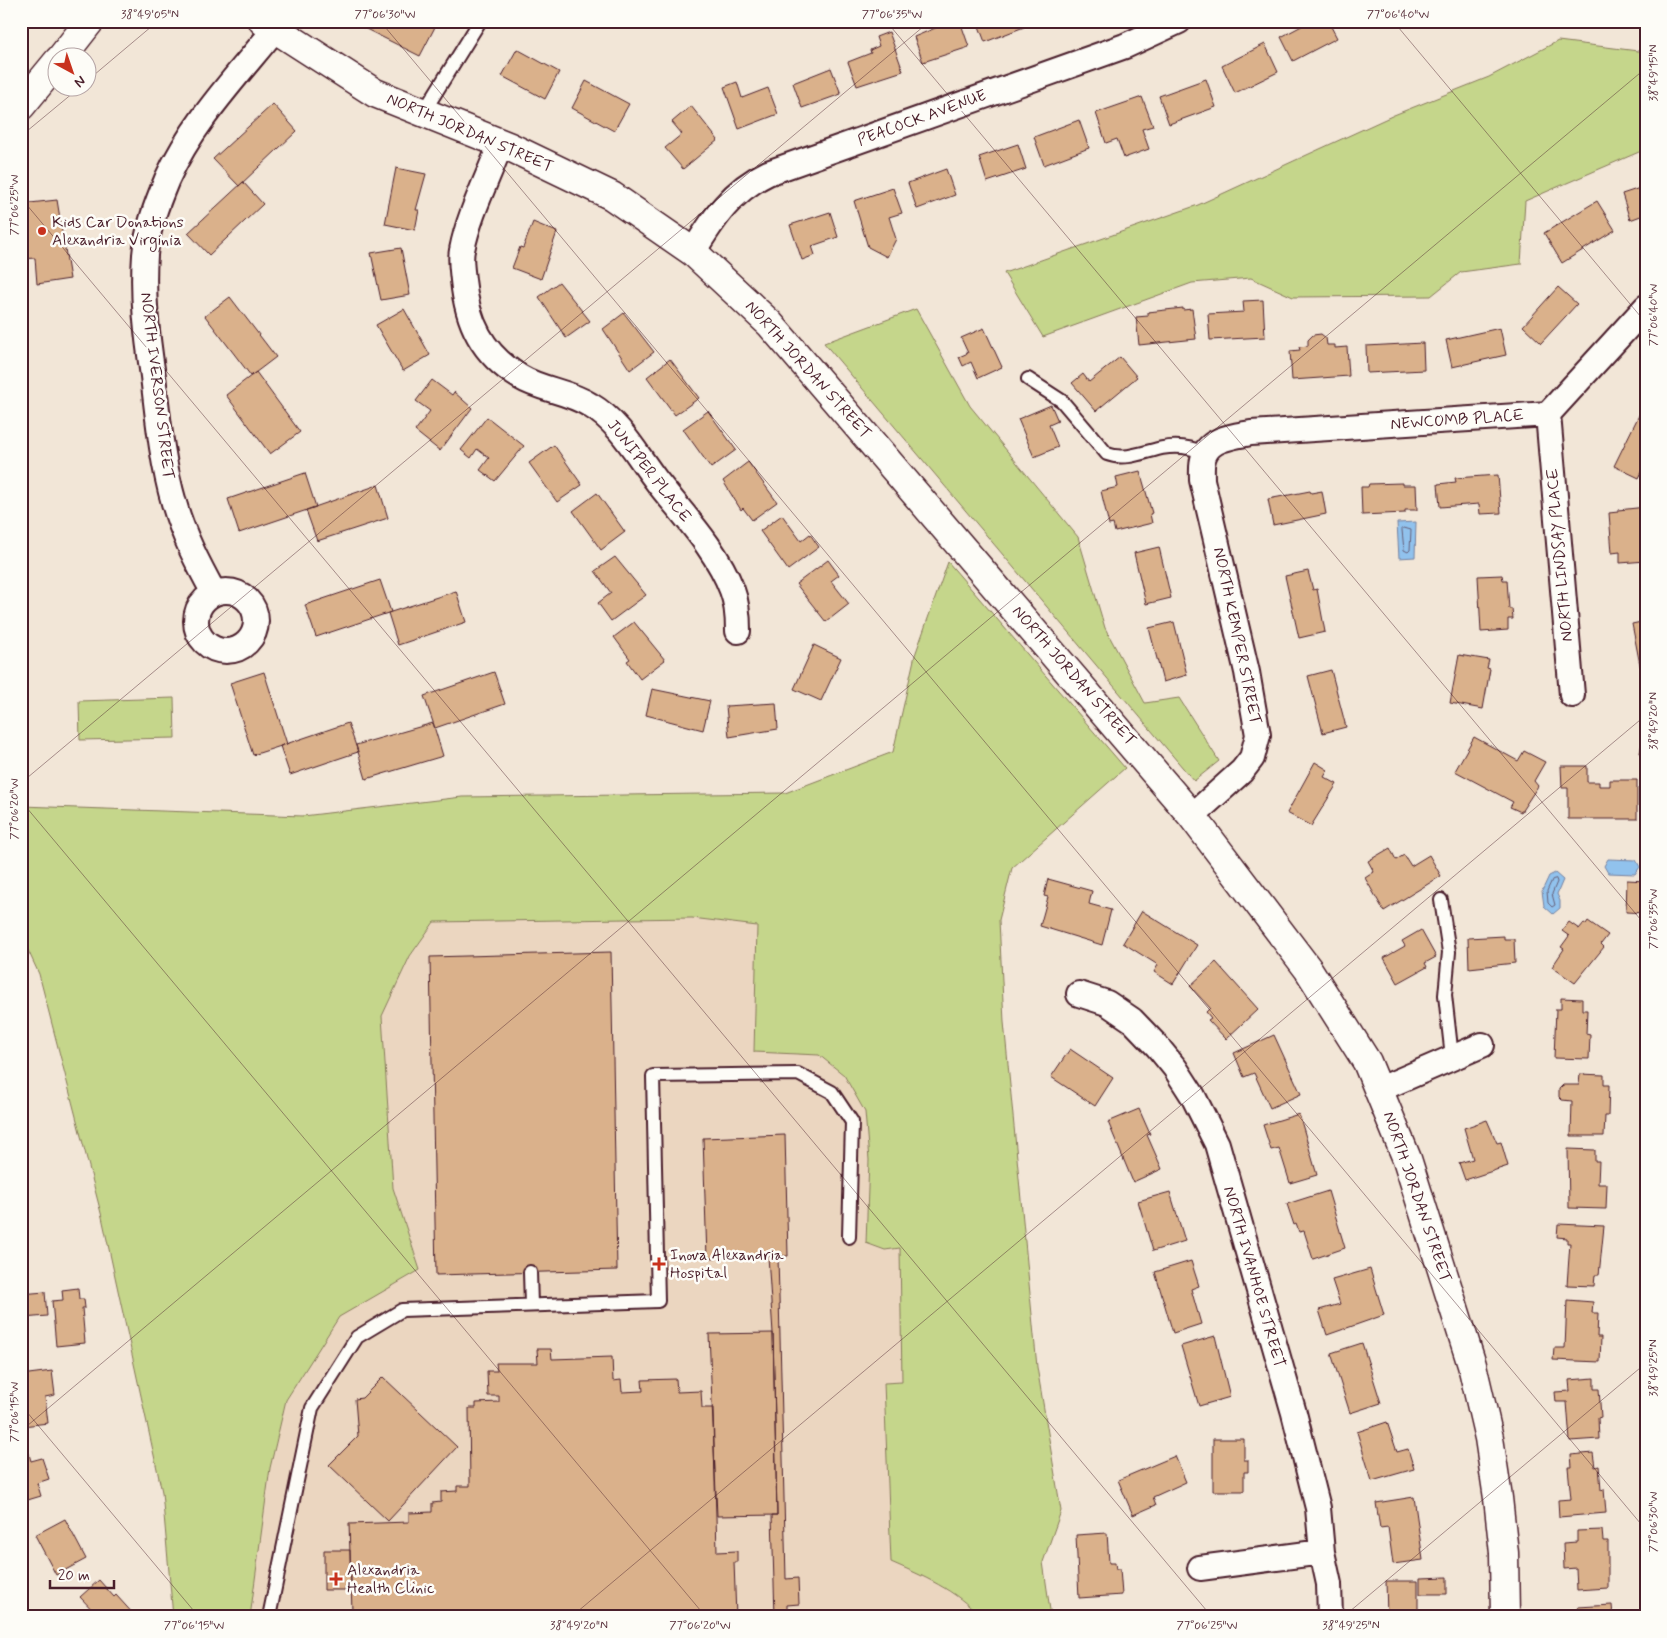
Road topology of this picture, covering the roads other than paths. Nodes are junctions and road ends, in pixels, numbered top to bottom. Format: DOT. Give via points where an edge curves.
graph roads {
  1 [pos="90,21"];
  2 [pos="480,21"];
  3 [pos="1179,21"];
  4 [pos="269,25"];
  5 [pos="69,48"];
  6 [pos="48,73"];
  7 [pos="21,106"];
  8 [pos="424,113"];
  9 [pos="501,143"];
  10 [pos="693,252"];
  11 [pos="1646,307"];
  12 [pos="1028,379"];
  13 [pos="1548,414"];
  14 [pos="1214,447"];
  15 [pos="214,593"];
  16 [pos="738,631"];
  17 [pos="1572,695"];
  18 [pos="1192,816"];
  19 [pos="1441,900"];
  20 [pos="1079,994"];
  21 [pos="1482,1045"];
  22 [pos="1452,1057"];
  23 [pos="1378,1090"];
  24 [pos="849,1237"];
  25 [pos="530,1272"];
  26 [pos="531,1305"];
  27 [pos="1322,1552"];
  28 [pos="1200,1568"];
  29 [pos="269,1617"];
  30 [pos="1330,1617"];
  31 [pos="1504,1617"];
  1 -- 5 [label="street"];
  2 -- 8 [label="lane"];
  3 -- 10 [label="street, PEACOCK AVENUE" via="1125,46 768,173 742,188 719,211"];
  4 -- 8 [label="street, NORTH JORDAN STREET" via="374,93"];
  4 -- 15 [label="street, NORTH IVERSON STREET" via="180,154 149,228 145,254 144,295 168,476 185,535"];
  6 -- 7 [label="street"];
  8 -- 9 [label="street, NORTH JORDAN STREET"];
  9 -- 10 [label="street, NORTH JORDAN STREET" via="612,196"];
  9 -- 16 [label="street, JUNIPER PLACE" via="461,251 464,294 477,336 518,376 582,400 604,414 622,434 718,562 732,590"];
  10 -- 18 [label="street, NORTH JORDAN STREET" via="770,324"];
  11 -- 13 [label="street"];
  12 -- 14 [label="lane" via="1062,401 1107,454 1117,458 1164,448"];
  13 -- 14 [label="street, NEWCOMB PLACE" via="1267,432 1234,436"];
  13 -- 17 [label="street, NORTH LINDSAY PLACE"];
  14 -- 18 [label="street, NORTH KEMPER STREET" via="1203,459 1202,480 1247,672 1258,735 1252,758 1242,771"];
  18 -- 23 [label="street, NORTH JORDAN STREET" via="1325,993 1367,1062"];
  19 -- 22 [label="lane" via="1448,952 1445,995"];
  20 -- 27 [label="street, NORTH IVANHOE STREET" via="1106,1003 1132,1020 1175,1068 1207,1121 1217,1144 1304,1448 1318,1508"];
  21 -- 22 [label="street"];
  22 -- 23 [label="street"];
  23 -- 31 [label="street, NORTH JORDAN STREET" via="1407,1159 1472,1364 1489,1438 1498,1498 1504,1553"];
  24 -- 26 [label="lane" via="852,1122 832,1092 798,1074 653,1076 658,1301"];
  25 -- 26 [label="lane"];
  26 -- 29 [label="lane" via="402,1310 357,1337 312,1408"];
  27 -- 28 [label="street"];
  27 -- 30 [label="street, NORTH IVANHOE STREET" via="1330,1584"];
}
